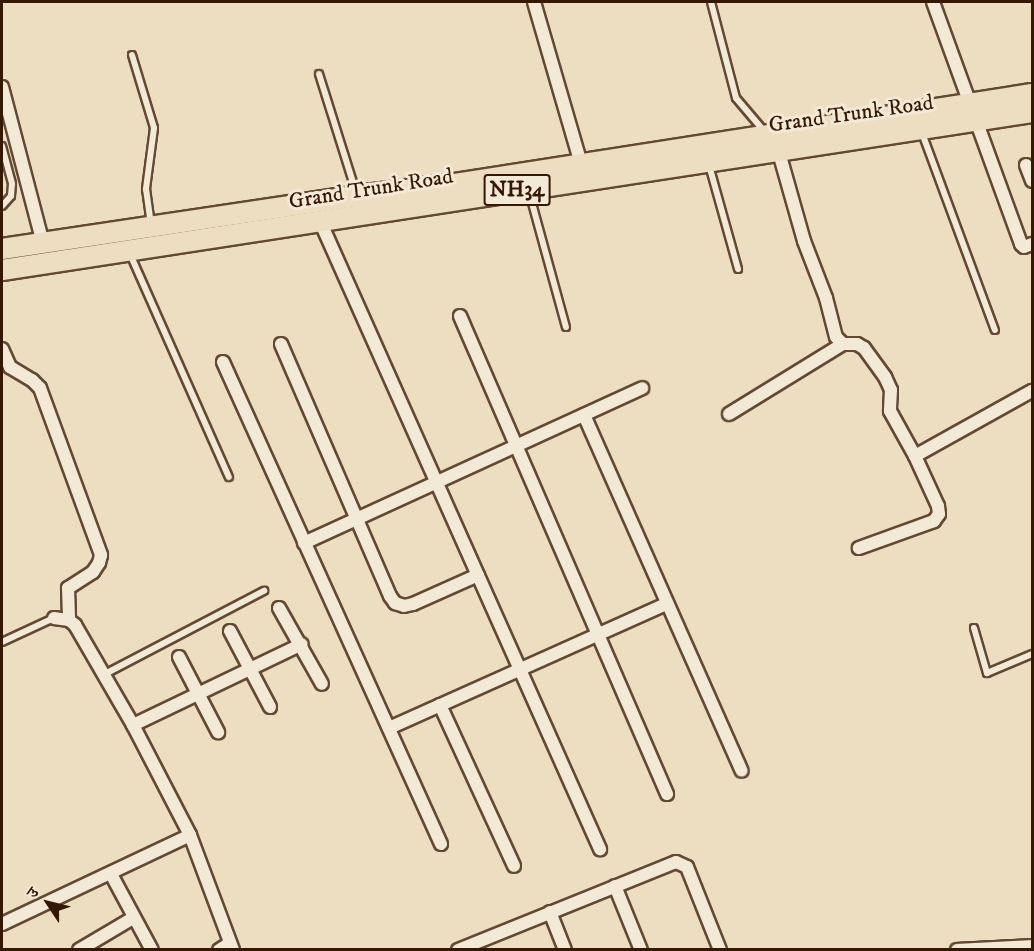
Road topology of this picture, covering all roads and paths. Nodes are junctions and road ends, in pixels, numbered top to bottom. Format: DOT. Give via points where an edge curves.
graph roads {
  1 [pos="534,2"];
  2 [pos="711,2"];
  3 [pos="933,2"];
  4 [pos="132,55"];
  5 [pos="319,74"];
  6 [pos="2,87"];
  7 [pos="1032,94"];
  8 [pos="974,111"];
  9 [pos="1032,112"];
  10 [pos="920,128"];
  11 [pos="772,141"];
  12 [pos="2,146"];
  13 [pos="708,159"];
  14 [pos="581,164"];
  15 [pos="1026,165"];
  16 [pos="1032,181"];
  17 [pos="528,188"];
  18 [pos="357,196"];
  19 [pos="2,206"];
  20 [pos="320,221"];
  21 [pos="152,228"];
  22 [pos="43,243"];
  23 [pos="1032,244"];
  24 [pos="2,249"];
  25 [pos="129,251"];
  26 [pos="738,269"];
  27 [pos="2,270"];
  28 [pos="460,316"];
  29 [pos="566,327"];
  30 [pos="995,330"];
  31 [pos="281,344"];
  32 [pos="843,344"];
  33 [pos="2,349"];
  34 [pos="223,362"];
  35 [pos="642,388"];
  36 [pos="1032,391"];
  37 [pos="729,414"];
  38 [pos="584,415"];
  39 [pos="518,446"];
  40 [pos="915,456"];
  41 [pos="229,477"];
  42 [pos="437,483"];
  43 [pos="358,519"];
  44 [pos="304,543"];
  45 [pos="859,548"];
  46 [pos="478,575"];
  47 [pos="264,591"];
  48 [pos="666,604"];
  49 [pos="279,608"];
  50 [pos="54,618"];
  51 [pos="69,620"];
  52 [pos="974,628"];
  53 [pos="230,631"];
  54 [pos="598,636"];
  55 [pos="2,642"];
  56 [pos="302,644"];
  57 [pos="1032,654"];
  58 [pos="179,657"];
  59 [pos="249,669"];
  60 [pos="519,669"];
  61 [pos="102,676"];
  62 [pos="322,684"];
  63 [pos="197,693"];
  64 [pos="440,705"];
  65 [pos="270,707"];
  66 [pos="133,725"];
  67 [pos="389,729"];
  68 [pos="218,732"];
  69 [pos="742,771"];
  70 [pos="667,794"];
  71 [pos="190,835"];
  72 [pos="441,844"];
  73 [pos="600,849"];
  74 [pos="514,866"];
  75 [pos="111,874"];
  76 [pos="615,886"];
  77 [pos="550,912"];
  78 [pos="134,918"];
  79 [pos="2,924"];
  80 [pos="488,944"];
  81 [pos="1032,946"];
  82 [pos="228,947"];
  83 [pos="79,950"];
  84 [pos="152,950"];
  85 [pos="458,950"];
  86 [pos="565,950"];
  87 [pos="641,950"];
  88 [pos="720,950"];
  89 [pos="957,950"];
  1 -- 14 [label="street"];
  2 -- 11 [label="lane" via="736,98"];
  3 -- 8 [label="street"];
  4 -- 21 [label="lane" via="154,128 147,189"];
  5 -- 18 [label="lane"];
  6 -- 22 [label="street"];
  7 -- 8 [label="highway, Grand Trunk Road / NH34"];
  8 -- 9 [label="highway, Grand Trunk Road / NH34"];
  8 -- 10 [label="highway, Grand Trunk Road / NH34"];
  8 -- 11 [label="highway, Grand Trunk Road / NH34"];
  8 -- 23 [label="street" via="1021,244"];
  10 -- 11 [label="highway, Grand Trunk Road / NH34"];
  10 -- 30 [label="lane"];
  11 -- 13 [label="highway, Grand Trunk Road / NH34"];
  11 -- 14 [label="highway, Grand Trunk Road / NH34"];
  11 -- 32 [label="street" via="836,337"];
  12 -- 19 [label="lane" via="12,184 11,196"];
  13 -- 17 [label="highway, Grand Trunk Road / NH34"];
  13 -- 26 [label="lane"];
  14 -- 18 [label="highway, Grand Trunk Road / NH34"];
  15 -- 16 [label="street"];
  17 -- 20 [label="highway, Grand Trunk Road / NH34"];
  17 -- 29 [label="lane"];
  18 -- 21 [label="highway, Grand Trunk Road / NH34"];
  20 -- 25 [label="highway, Grand Trunk Road / NH34"];
  20 -- 42 [label="street"];
  21 -- 22 [label="highway, Grand Trunk Road / NH34"];
  22 -- 24 [label="highway, Grand Trunk Road / NH34"];
  25 -- 27 [label="highway, Grand Trunk Road / NH34"];
  25 -- 41 [label="lane"];
  28 -- 39 [label="street"];
  31 -- 43 [label="street"];
  32 -- 37 [label="street"];
  32 -- 40 [label="street" via="864,348 885,377 891,390 890,411"];
  33 -- 51 [label="street" via="10,367 40,388 100,555 93,572 68,588"];
  34 -- 44 [label="street"];
  35 -- 38 [label="street"];
  36 -- 40 [label="street"];
  38 -- 39 [label="street"];
  38 -- 48 [label="street"];
  39 -- 42 [label="street"];
  39 -- 54 [label="street"];
  40 -- 45 [label="street" via="939,514 934,520"];
  42 -- 43 [label="street"];
  42 -- 46 [label="street"];
  43 -- 44 [label="street"];
  43 -- 46 [label="street" via="395,603 413,604"];
  44 -- 67 [label="street"];
  46 -- 60 [label="street"];
  47 -- 61 [label="lane"];
  48 -- 54 [label="street"];
  48 -- 69 [label="street"];
  49 -- 56 [label="street"];
  50 -- 51 [label="street"];
  50 -- 55 [label="lane"];
  51 -- 61 [label="street"];
  52 -- 57 [label="lane" via="987,673"];
  53 -- 59 [label="street"];
  54 -- 60 [label="street"];
  54 -- 70 [label="street"];
  56 -- 59 [label="street"];
  56 -- 62 [label="street"];
  58 -- 63 [label="street"];
  59 -- 63 [label="street"];
  59 -- 65 [label="street"];
  60 -- 64 [label="street"];
  60 -- 73 [label="street"];
  61 -- 66 [label="street"];
  63 -- 66 [label="street"];
  63 -- 68 [label="street"];
  64 -- 67 [label="street"];
  64 -- 74 [label="street"];
  66 -- 71 [label="street"];
  67 -- 72 [label="street"];
  71 -- 75 [label="street"];
  71 -- 82 [label="street"];
  75 -- 78 [label="street"];
  75 -- 79 [label="street"];
  76 -- 77 [label="street"];
  76 -- 87 [label="street"];
  76 -- 88 [label="street" via="682,863"];
  77 -- 80 [label="street"];
  77 -- 86 [label="street"];
  78 -- 83 [label="street"];
  78 -- 84 [label="street"];
  80 -- 85 [label="street"];
  81 -- 89 [label="street"];
}
